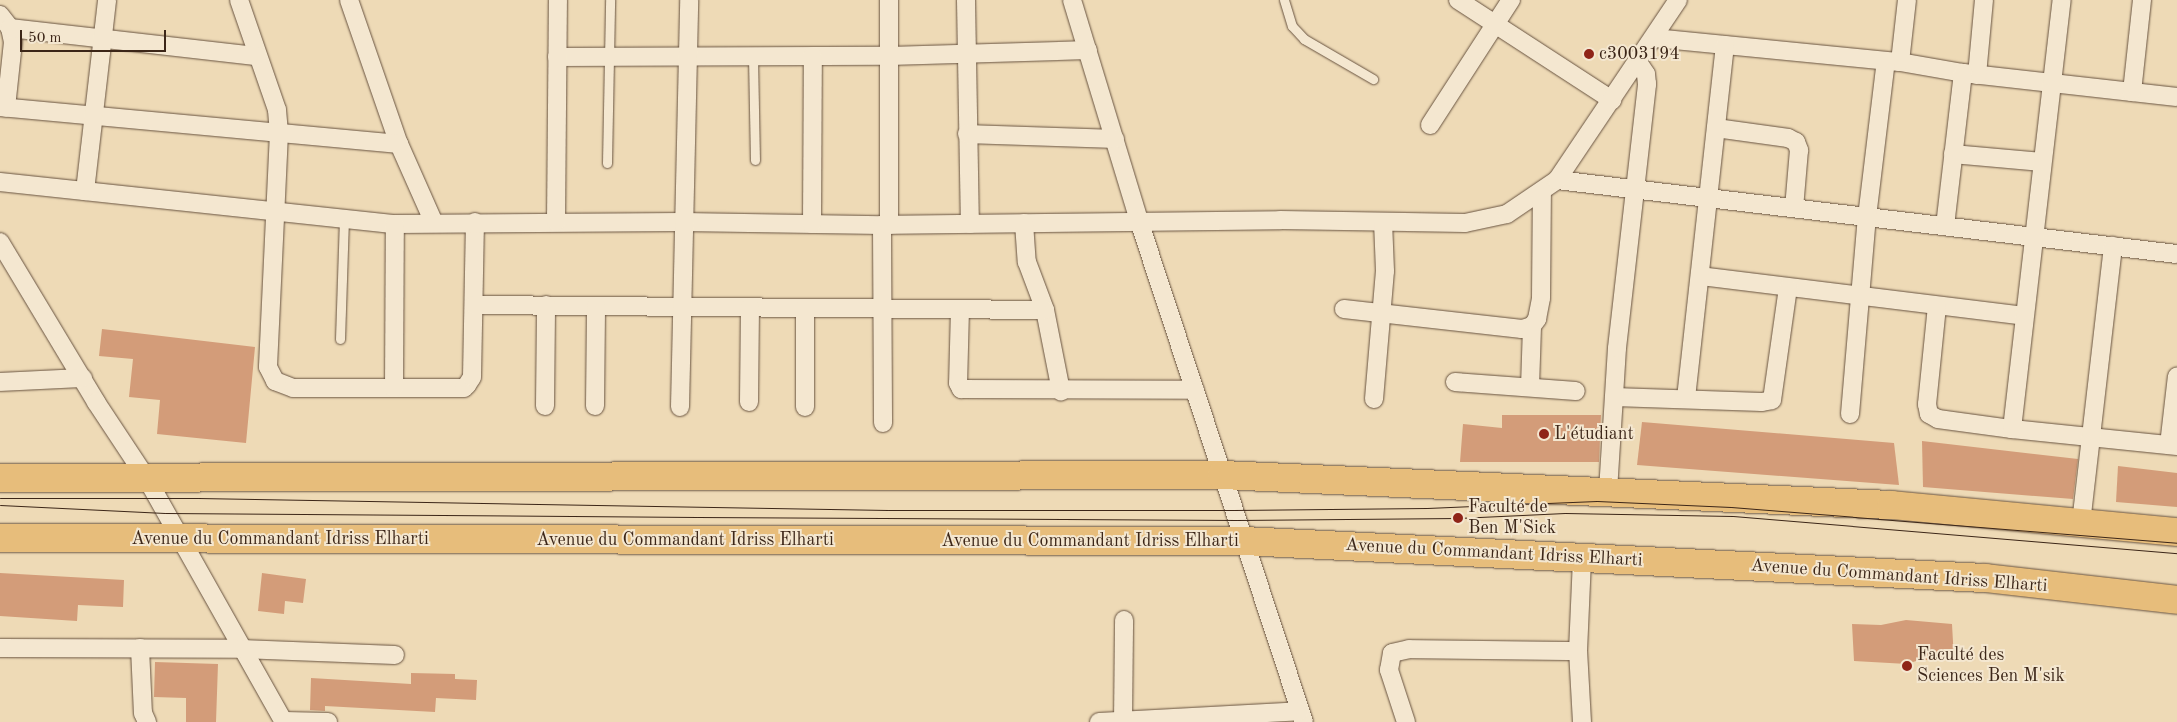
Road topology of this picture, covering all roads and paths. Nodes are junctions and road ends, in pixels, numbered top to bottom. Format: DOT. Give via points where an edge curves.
graph roads {
  1 [pos="107,0"];
  2 [pos="239,0"];
  3 [pos="349,0"];
  4 [pos="558,0"];
  5 [pos="610,0"];
  6 [pos="689,0"];
  7 [pos="889,0"];
  8 [pos="966,0"];
  9 [pos="1072,0"];
  10 [pos="1284,0"];
  11 [pos="1458,0"];
  12 [pos="1511,0"];
  13 [pos="1908,0"];
  14 [pos="1984,0"];
  15 [pos="2062,0"];
  16 [pos="2142,0"];
  17 [pos="1675,1"];
  18 [pos="5,22"];
  19 [pos="1496,24"];
  20 [pos="1654,38"];
  21 [pos="103,41"];
  22 [pos="1725,45"];
  23 [pos="1088,50"];
  24 [pos="965,54"];
  25 [pos="258,56"];
  26 [pos="812,56"];
  27 [pos="889,56"];
  28 [pos="557,57"];
  29 [pos="610,57"];
  30 [pos="687,57"];
  31 [pos="754,57"];
  32 [pos="1638,62"];
  33 [pos="1893,62"];
  34 [pos="1970,74"];
  35 [pos="1373,79"];
  36 [pos="2052,83"];
  37 [pos="2132,92"];
  38 [pos="2177,97"];
  39 [pos="1612,100"];
  40 [pos="3,107"];
  41 [pos="94,117"];
  42 [pos="1430,125"];
  43 [pos="1716,128"];
  44 [pos="280,133"];
  45 [pos="967,134"];
  46 [pos="1115,139"];
  47 [pos="399,144"];
  48 [pos="1953,154"];
  49 [pos="755,160"];
  50 [pos="2042,162"];
  51 [pos="607,163"];
  52 [pos="1557,180"];
  53 [pos="0,182"];
  54 [pos="1634,189"];
  55 [pos="85,191"];
  56 [pos="1542,191"];
  57 [pos="1708,198"];
  58 [pos="1794,208"];
  59 [pos="276,213"];
  60 [pos="1867,217"];
  61 [pos="344,219"];
  62 [pos="1139,221"];
  63 [pos="475,222"];
  64 [pos="556,222"];
  65 [pos="683,222"];
  66 [pos="1383,222"];
  67 [pos="434,223"];
  68 [pos="1024,223"];
  69 [pos="395,224"];
  70 [pos="812,224"];
  71 [pos="970,224"];
  72 [pos="885,225"];
  73 [pos="1945,226"];
  74 [pos="2032,237"];
  75 [pos="0,242"];
  76 [pos="2112,246"];
  77 [pos="2177,254"];
  78 [pos="6,263"];
  79 [pos="1700,276"];
  80 [pos="1788,288"];
  81 [pos="1860,298"];
  82 [pos="474,305"];
  83 [pos="546,305"];
  84 [pos="596,306"];
  85 [pos="681,306"];
  86 [pos="1937,306"];
  87 [pos="750,307"];
  88 [pos="805,308"];
  89 [pos="883,308"];
  90 [pos="960,309"];
  91 [pos="1344,309"];
  92 [pos="1045,310"];
  93 [pos="1381,314"];
  94 [pos="2024,316"];
  95 [pos="1532,326"];
  96 [pos="340,339"];
  97 [pos="2177,376"];
  98 [pos="83,378"];
  99 [pos="0,382"];
  100 [pos="1455,382"];
  101 [pos="1530,387"];
  102 [pos="394,388"];
  103 [pos="1194,390"];
  104 [pos="1061,391"];
  105 [pos="1576,391"];
  106 [pos="1614,397"];
  107 [pos="1686,398"];
  108 [pos="1374,399"];
  109 [pos="749,402"];
  110 [pos="545,406"];
  111 [pos="595,406"];
  112 [pos="680,407"];
  113 [pos="805,407"];
  114 [pos="1850,414"];
  115 [pos="882,423"];
  116 [pos="2012,429"];
  117 [pos="2091,438"];
  118 [pos="2173,445"];
  119 [pos="1222,475"];
  120 [pos="0,478"];
  121 [pos="147,479"];
  122 [pos="1608,491"];
  123 [pos="2081,523"];
  124 [pos="2177,532"];
  125 [pos="0,538"];
  126 [pos="179,539"];
  127 [pos="1244,541"];
  128 [pos="1582,558"];
  129 [pos="2177,600"];
  130 [pos="1124,620"];
  131 [pos="0,648"];
  132 [pos="140,648"];
  133 [pos="241,649"];
  134 [pos="1578,651"];
  135 [pos="395,655"];
  136 [pos="1302,716"];
  137 [pos="147,722"];
  138 [pos="284,722"];
  139 [pos="328,722"];
  140 [pos="1099,722"];
  141 [pos="1123,722"];
  142 [pos="1406,722"];
  143 [pos="1582,722"];
  1 -- 21 [label="street"];
  2 -- 25 [label="street"];
  3 -- 47 [label="street"];
  4 -- 28 [label="street"];
  5 -- 29 [label="lane"];
  6 -- 30 [label="street"];
  7 -- 27 [label="street"];
  8 -- 24 [label="street"];
  9 -- 23 [label="street"];
  10 -- 35 [label="lane" via="1292,26 1304,39"];
  11 -- 19 [label="street"];
  12 -- 19 [label="street"];
  13 -- 33 [label="street"];
  14 -- 34 [label="street"];
  15 -- 36 [label="street"];
  16 -- 37 [label="street"];
  17 -- 20 [label="street"];
  18 -- 21 [label="street"];
  18 -- 40 [label="street" via="13,53"];
  19 -- 39 [label="street"];
  19 -- 42 [label="street"];
  20 -- 22 [label="street"];
  20 -- 32 [label="street"];
  21 -- 25 [label="street"];
  21 -- 41 [label="street"];
  22 -- 33 [label="street"];
  22 -- 43 [label="street"];
  23 -- 24 [label="street"];
  23 -- 46 [label="street"];
  24 -- 27 [label="street"];
  24 -- 45 [label="street"];
  25 -- 44 [label="street" via="277,110"];
  26 -- 27 [label="street"];
  26 -- 31 [label="street"];
  26 -- 70 [label="street"];
  27 -- 72 [label="street"];
  28 -- 29 [label="street"];
  28 -- 64 [label="street"];
  29 -- 30 [label="street"];
  29 -- 51 [label="lane"];
  30 -- 31 [label="street"];
  30 -- 65 [label="street"];
  31 -- 49 [label="lane"];
  32 -- 39 [label="street"];
  32 -- 54 [label="street" via="1646,74 1647,84"];
  33 -- 34 [label="street"];
  33 -- 60 [label="street"];
  34 -- 36 [label="street"];
  34 -- 48 [label="street"];
  36 -- 37 [label="street"];
  36 -- 50 [label="street"];
  37 -- 38 [label="street"];
  39 -- 52 [label="street"];
  40 -- 41 [label="street"];
  41 -- 44 [label="street"];
  41 -- 55 [label="street"];
  43 -- 57 [label="street"];
  43 -- 58 [label="street" via="1796,142 1799,150"];
  44 -- 47 [label="street"];
  44 -- 59 [label="street"];
  45 -- 46 [label="street"];
  45 -- 71 [label="street"];
  46 -- 62 [label="street"];
  47 -- 67 [label="street"];
  48 -- 50 [label="street"];
  48 -- 73 [label="street"];
  50 -- 74 [label="street"];
  52 -- 54 [label="street"];
  52 -- 56 [label="street"];
  53 -- 55 [label="street"];
  54 -- 57 [label="street"];
  54 -- 106 [label="street"];
  55 -- 59 [label="street"];
  56 -- 66 [label="street" via="1507,214 1465,223"];
  56 -- 95 [label="street" via="1541,298 1537,319"];
  57 -- 58 [label="street"];
  57 -- 79 [label="street"];
  58 -- 60 [label="street"];
  59 -- 61 [label="street"];
  59 -- 102 [label="street" via="270,374 282,386 293,388"];
  60 -- 73 [label="street"];
  60 -- 81 [label="street"];
  61 -- 69 [label="street"];
  61 -- 96 [label="lane"];
  62 -- 66 [label="street"];
  62 -- 68 [label="street"];
  62 -- 103 [label="street"];
  63 -- 64 [label="street"];
  63 -- 67 [label="street"];
  63 -- 82 [label="street"];
  64 -- 65 [label="street"];
  65 -- 70 [label="street"];
  65 -- 85 [label="street"];
  66 -- 93 [label="street" via="1385,271"];
  67 -- 69 [label="street"];
  68 -- 71 [label="street"];
  68 -- 92 [label="street" via="1027,262"];
  69 -- 102 [label="street"];
  70 -- 72 [label="street"];
  71 -- 72 [label="street"];
  72 -- 89 [label="street"];
  73 -- 74 [label="street"];
  74 -- 76 [label="street"];
  74 -- 94 [label="street"];
  75 -- 78 [label="street"];
  76 -- 77 [label="street"];
  76 -- 117 [label="street"];
  78 -- 98 [label="street"];
  79 -- 80 [label="street"];
  79 -- 107 [label="street"];
  80 -- 81 [label="street"];
  80 -- 107 [label="street" via="1772,400"];
  81 -- 86 [label="street"];
  81 -- 114 [label="street"];
  82 -- 83 [label="street"];
  82 -- 102 [label="street" via="472,377 467,385"];
  83 -- 84 [label="street"];
  83 -- 110 [label="street"];
  84 -- 85 [label="street"];
  84 -- 111 [label="street"];
  85 -- 87 [label="street"];
  85 -- 112 [label="street"];
  86 -- 94 [label="street"];
  86 -- 116 [label="street" via="1927,404 1929,414"];
  87 -- 88 [label="street"];
  87 -- 109 [label="street"];
  88 -- 89 [label="street"];
  88 -- 113 [label="street"];
  89 -- 90 [label="street"];
  89 -- 115 [label="street"];
  90 -- 92 [label="street"];
  90 -- 104 [label="street" via="958,383 961,389"];
  91 -- 93 [label="street"];
  92 -- 104 [label="street"];
  93 -- 95 [label="street" via="1522,329"];
  93 -- 108 [label="street"];
  94 -- 116 [label="street"];
  95 -- 101 [label="street"];
  97 -- 118 [label="street"];
  98 -- 99 [label="street"];
  98 -- 121 [label="street"];
  100 -- 101 [label="street"];
  101 -- 105 [label="street"];
  103 -- 104 [label="street"];
  103 -- 119 [label="street"];
  106 -- 107 [label="street"];
  106 -- 122 [label="street"];
  116 -- 117 [label="street"];
  117 -- 118 [label="street"];
  117 -- 123 [label="street"];
  119 -- 121 [label="main road"];
  119 -- 122 [label="main road"];
  119 -- 127 [label="street"];
  120 -- 121 [label="main road"];
  121 -- 126 [label="street"];
  122 -- 123 [label="main road" via="1891,505"];
  123 -- 124 [label="main road"];
  125 -- 126 [label="main road, Avenue du Commandant Idriss Elharti"];
  126 -- 127 [label="main road, Avenue du Commandant Idriss Elharti"];
  126 -- 133 [label="street"];
  127 -- 128 [label="main road, Avenue du Commandant Idriss Elharti"];
  127 -- 136 [label="street"];
  128 -- 129 [label="main road, Avenue du Commandant Idriss Elharti" via="1985,578"];
  128 -- 134 [label="street"];
  130 -- 141 [label="street"];
  131 -- 132 [label="street"];
  132 -- 133 [label="street"];
  132 -- 137 [label="street" via="143,713"];
  133 -- 135 [label="street"];
  133 -- 138 [label="street"];
  134 -- 142 [label="street" via="1409,649 1392,653 1389,670"];
  134 -- 143 [label="street"];
  136 -- 141 [label="street"];
  138 -- 139 [label="street"];
  140 -- 141 [label="street"];
}
